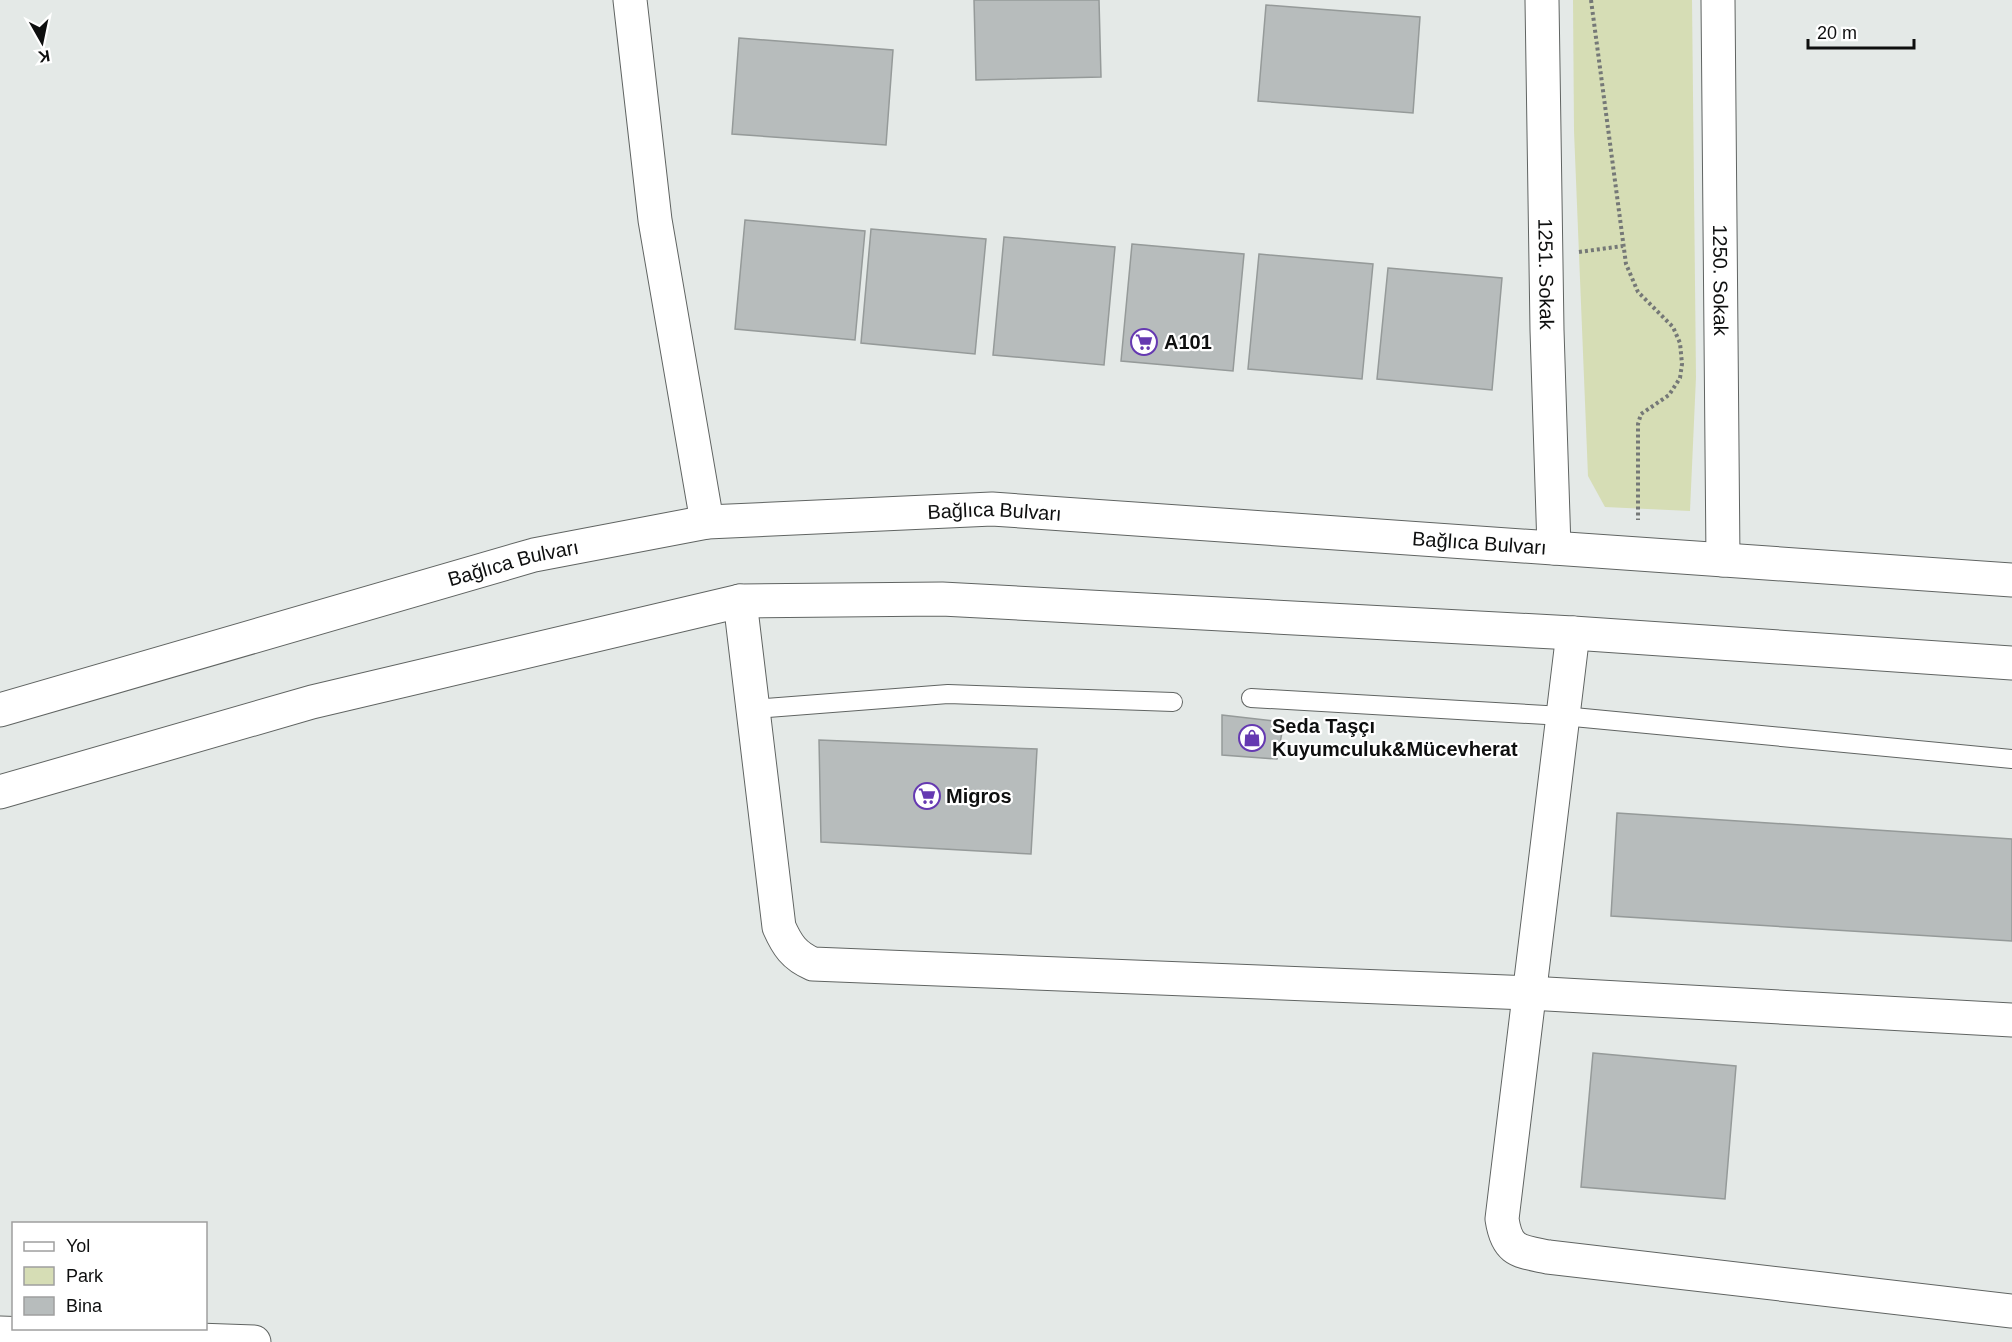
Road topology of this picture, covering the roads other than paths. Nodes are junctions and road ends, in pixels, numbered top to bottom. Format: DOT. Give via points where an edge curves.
graph roads {
  1 [pos="630,0"];
  2 [pos="1542,0"];
  3 [pos="1718,0"];
  4 [pos="707,522"];
  5 [pos="1554,548"];
  6 [pos="1723,560"];
  7 [pos="2012,580"];
  8 [pos="740,601"];
  9 [pos="1573,633"];
  10 [pos="2012,663"];
  11 [pos="1251,698"];
  12 [pos="1173,702"];
  13 [pos="754,709"];
  14 [pos="0,710"];
  15 [pos="1563,716"];
  16 [pos="2012,759"];
  17 [pos="0,792"];
  18 [pos="1529,993"];
  19 [pos="2012,1020"];
  20 [pos="2012,1311"];
  21 [pos="0,1333"];
  22 [pos="254,1342"];
  1 -- 4 [label="street" via="655,220"];
  2 -- 5 [label="street, 1251. Sokak"];
  3 -- 6 [label="street, 1250. Sokak"];
  4 -- 5 [label="street, Bağlıca Bulvarı" via="992,509"];
  4 -- 14 [label="street, Bağlıca Bulvarı" via="534,555"];
  5 -- 6 [label="street, Bağlıca Bulvarı"];
  6 -- 7 [label="street, Bağlıca Bulvarı"];
  8 -- 9 [label="street" via="942,598"];
  8 -- 13 [label="street"];
  8 -- 17 [label="street" via="312,702"];
  9 -- 10 [label="street"];
  9 -- 15 [label="street"];
  11 -- 15 [label="lane"];
  12 -- 13 [label="lane" via="948,694"];
  13 -- 18 [label="street" via="778,927 798,958 813,964"];
  15 -- 16 [label="lane"];
  15 -- 18 [label="street"];
  18 -- 19 [label="street"];
  18 -- 20 [label="street" via="1502,1219 1505,1238 1518,1251"];
  21 -- 22 [label="street"];
}
